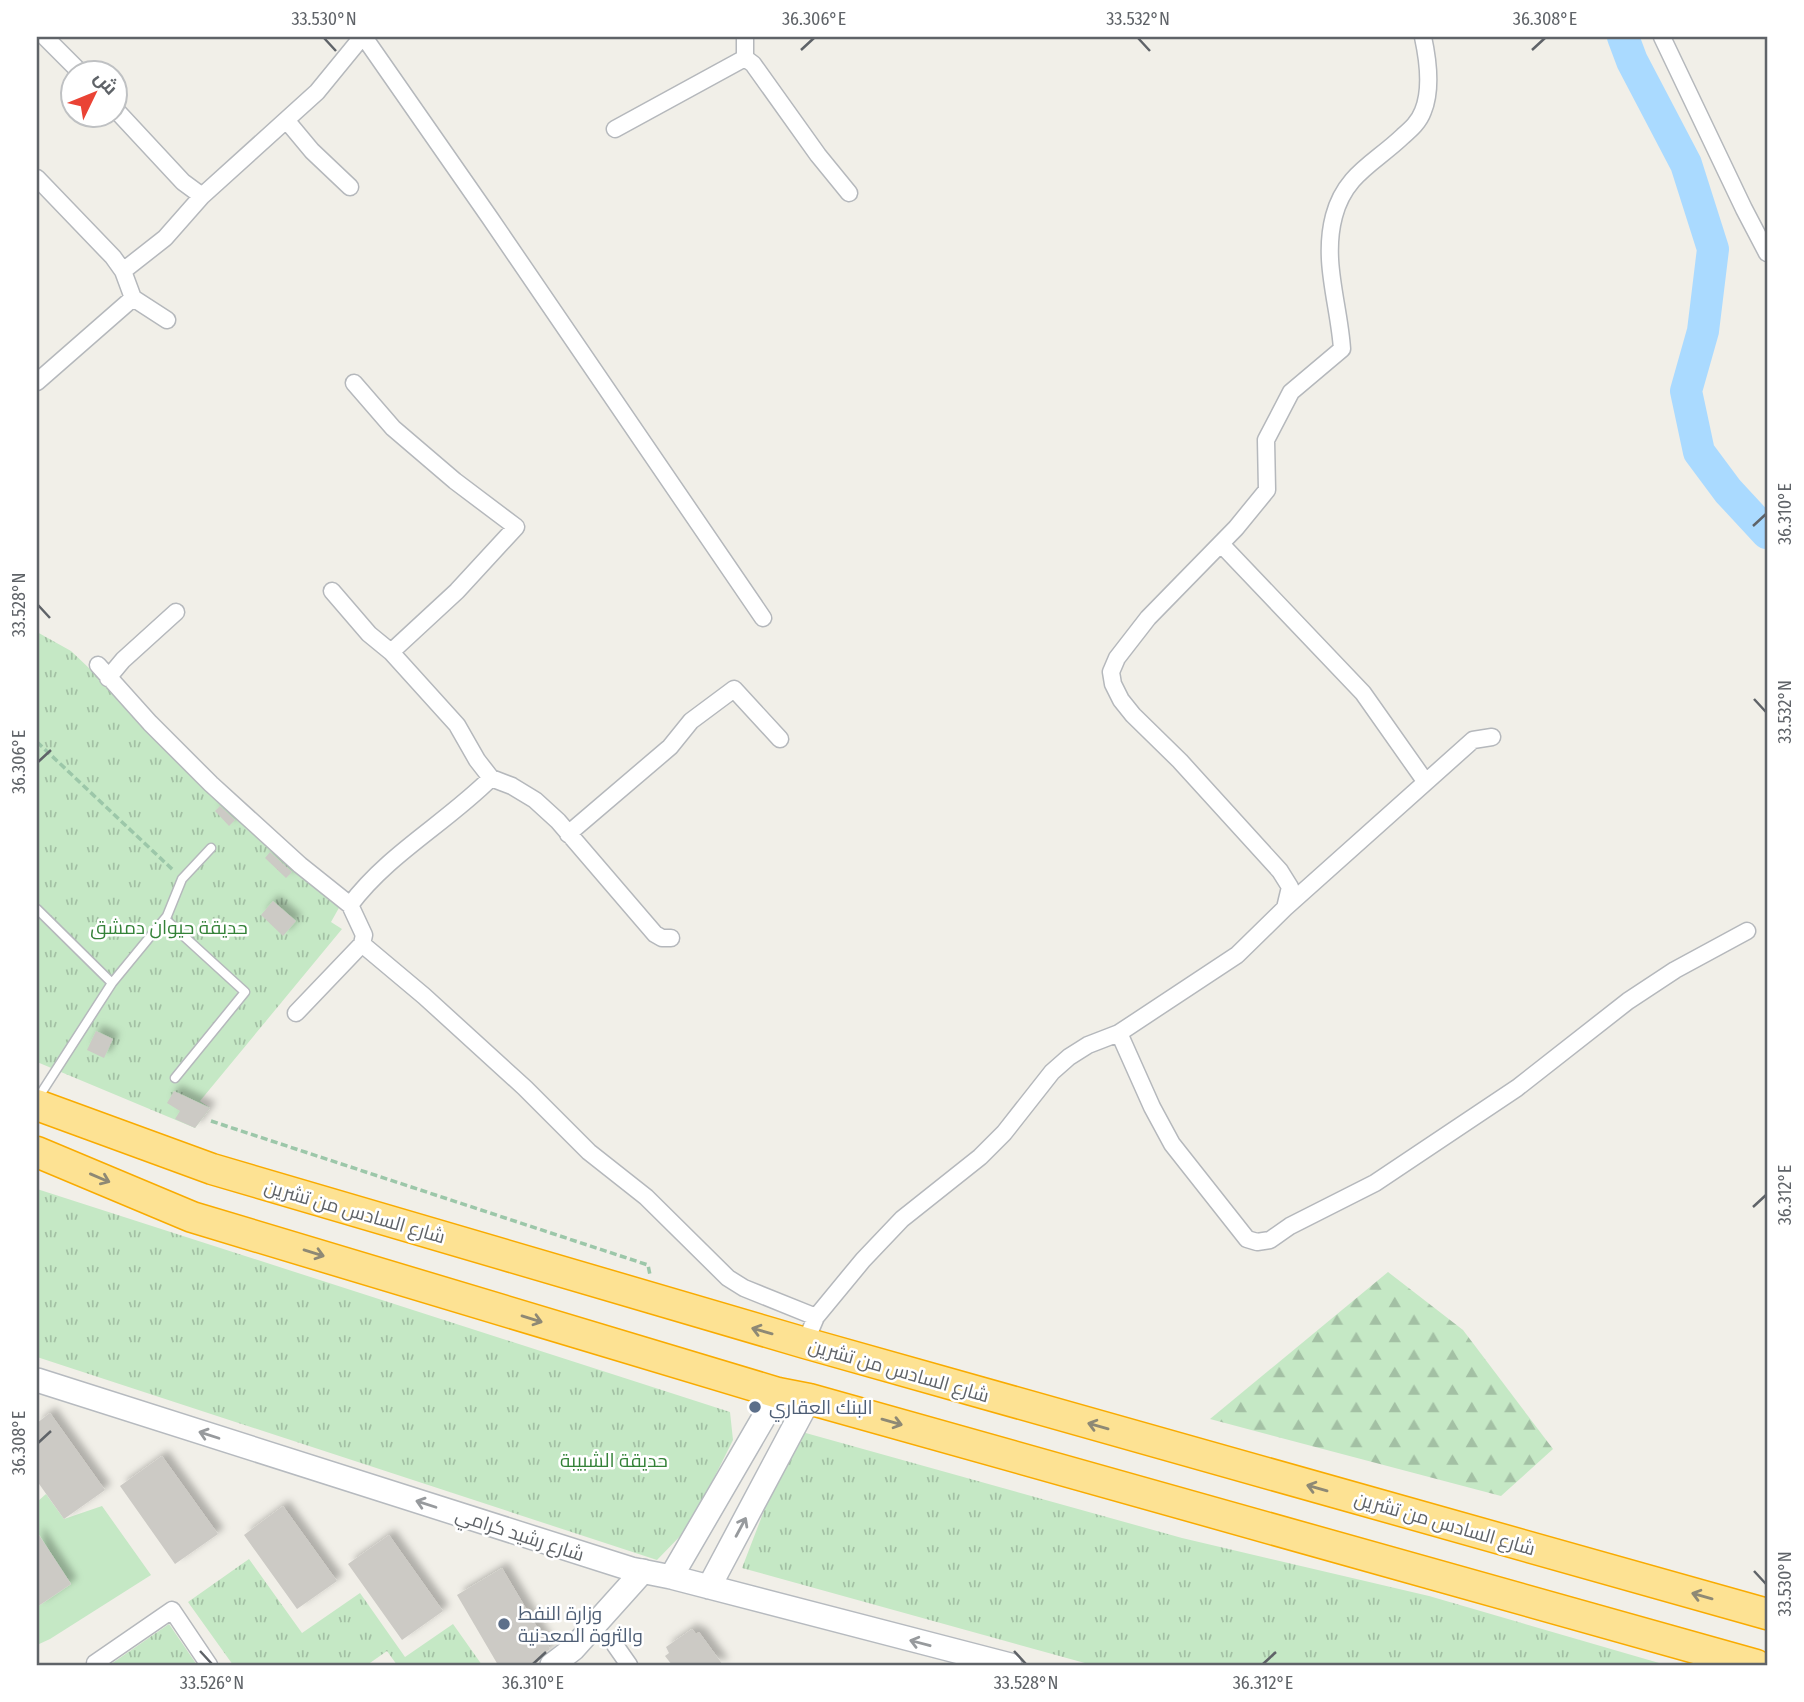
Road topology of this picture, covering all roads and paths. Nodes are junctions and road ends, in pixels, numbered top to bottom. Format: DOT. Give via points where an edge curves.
graph roads {
  1 [pos="45,37"];
  2 [pos="363,37"];
  3 [pos="745,37"];
  4 [pos="1423,37"];
  5 [pos="1662,37"];
  6 [pos="344,44"];
  7 [pos="745,58"];
  8 [pos="68,60"];
  9 [pos="287,121"];
  10 [pos="130,125"];
  11 [pos="615,129"];
  12 [pos="37,178"];
  13 [pos="350,187"];
  14 [pos="849,193"];
  15 [pos="202,196"];
  16 [pos="1767,253"];
  17 [pos="123,271"];
  18 [pos="133,298"];
  19 [pos="167,320"];
  20 [pos="37,382"];
  21 [pos="354,383"];
  22 [pos="1221,544"];
  23 [pos="332,591"];
  24 [pos="176,612"];
  25 [pos="763,618"];
  26 [pos="391,652"];
  27 [pos="1492,737"];
  28 [pos="780,739"];
  29 [pos="37,742"];
  30 [pos="491,778"];
  31 [pos="1425,781"];
  32 [pos="568,834"];
  33 [pos="211,848"];
  34 [pos="182,879"];
  35 [pos="350,905"];
  36 [pos="1285,908"];
  37 [pos="37,909"];
  38 [pos="165,919"];
  39 [pos="1747,931"];
  40 [pos="671,938"];
  41 [pos="362,944"];
  42 [pos="112,983"];
  43 [pos="296,1013"];
  44 [pos="1119,1033"];
  45 [pos="175,1078"];
  46 [pos="37,1103"];
  47 [pos="211,1121"];
  48 [pos="37,1152"];
  49 [pos="653,1299"];
  50 [pos="811,1330"];
  51 [pos="37,1380"];
  52 [pos="778,1393"];
  53 [pos="809,1399"];
  54 [pos="637,1570"];
  55 [pos="671,1577"];
  56 [pos="709,1587"];
  57 [pos="1767,1614"];
  58 [pos="615,1645"];
  59 [pos="953,1659"];
  60 [pos="97,1665"];
  61 [pos="209,1665"];
  62 [pos="544,1665"];
  63 [pos="552,1665"];
  64 [pos="629,1665"];
  65 [pos="1010,1665"];
  66 [pos="1756,1665"];
  1 -- 8 [label="street"];
  2 -- 6 [label="street"];
  2 -- 25 [label="street"];
  3 -- 7 [label="street"];
  4 -- 22 [label="street" via="1429,72 1423,111 1416,125 1358,172 1334,215 1329,261 1342,349 1291,392 1266,440 1267,490"];
  5 -- 16 [label="street"];
  6 -- 9 [label="street" via="317,92"];
  7 -- 11 [label="street"];
  7 -- 14 [label="street"];
  9 -- 13 [label="street"];
  9 -- 15 [label="street"];
  10 -- 15 [label="street"];
  12 -- 17 [label="street"];
  15 -- 17 [label="street" via="165,238"];
  17 -- 18 [label="street"];
  18 -- 19 [label="street"];
  18 -- 20 [label="street"];
  21 -- 26 [label="street" via="393,428 516,527 457,591"];
  22 -- 31 [label="street" via="1363,693"];
  22 -- 36 [label="street" via="1116,657 1113,684 1132,715 1280,871 1290,887"];
  23 -- 26 [label="street"];
  24 -- 35 [label="street" via="103,671 211,784"];
  26 -- 30 [label="street" via="457,725"];
  27 -- 31 [label="street" via="1473,740"];
  28 -- 32 [label="street" via="734,689 691,721 670,747"];
  29 -- 34 [label="path"];
  30 -- 32 [label="street" via="535,800"];
  30 -- 35 [label="street" via="392,861"];
  31 -- 36 [label="street"];
  32 -- 40 [label="street" via="655,934"];
  33 -- 34 [label="lane"];
  34 -- 38 [label="lane"];
  35 -- 41 [label="street" via="363,934"];
  36 -- 44 [label="street" via="1237,955"];
  37 -- 42 [label="lane"];
  38 -- 42 [label="lane"];
  38 -- 45 [label="lane" via="245,992"];
  39 -- 44 [label="street" via="1628,1001 1517,1088 1375,1183 1270,1240 1247,1239 1172,1144"];
  41 -- 43 [label="street"];
  41 -- 50 [label="street" via="514,1078 589,1152 646,1197 728,1278"];
  42 -- 46 [label="lane"];
  44 -- 50 [label="street" via="1088,1045 1052,1072 996,1141 902,1219 847,1277"];
  46 -- 49 [label="highway, شارع السادس من تشرين" via="212,1169"];
  47 -- 49 [label="path" via="648,1265"];
  48 -- 52 [label="highway, one-way" via="192,1217"];
  50 -- 49 [label="highway, شارع السادس من تشرين, one-way"];
  57 -- 50 [label="highway, شارع السادس من تشرين, one-way"];
  54 -- 51 [label="main road, شارع رشيد كرامي, one-way"];
  52 -- 53 [label="highway"];
  52 -- 55 [label="main road"];
  56 -- 53 [label="main road, one-way"];
  53 -- 66 [label="highway, one-way"];
  54 -- 55 [label="main road, شارع رشيد كرامي"];
  54 -- 62 [label="main road"];
  54 -- 63 [label="main road" via="573,1648"];
  55 -- 56 [label="main road, شارع رشيد كرامي"];
  59 -- 56 [label="main road, شارع رشيد كرامي, one-way"];
  58 -- 64 [label="street"];
  59 -- 65 [label="main road, شارع رشيد كرامي"];
  60 -- 61 [label="street" via="172,1610"];
}
